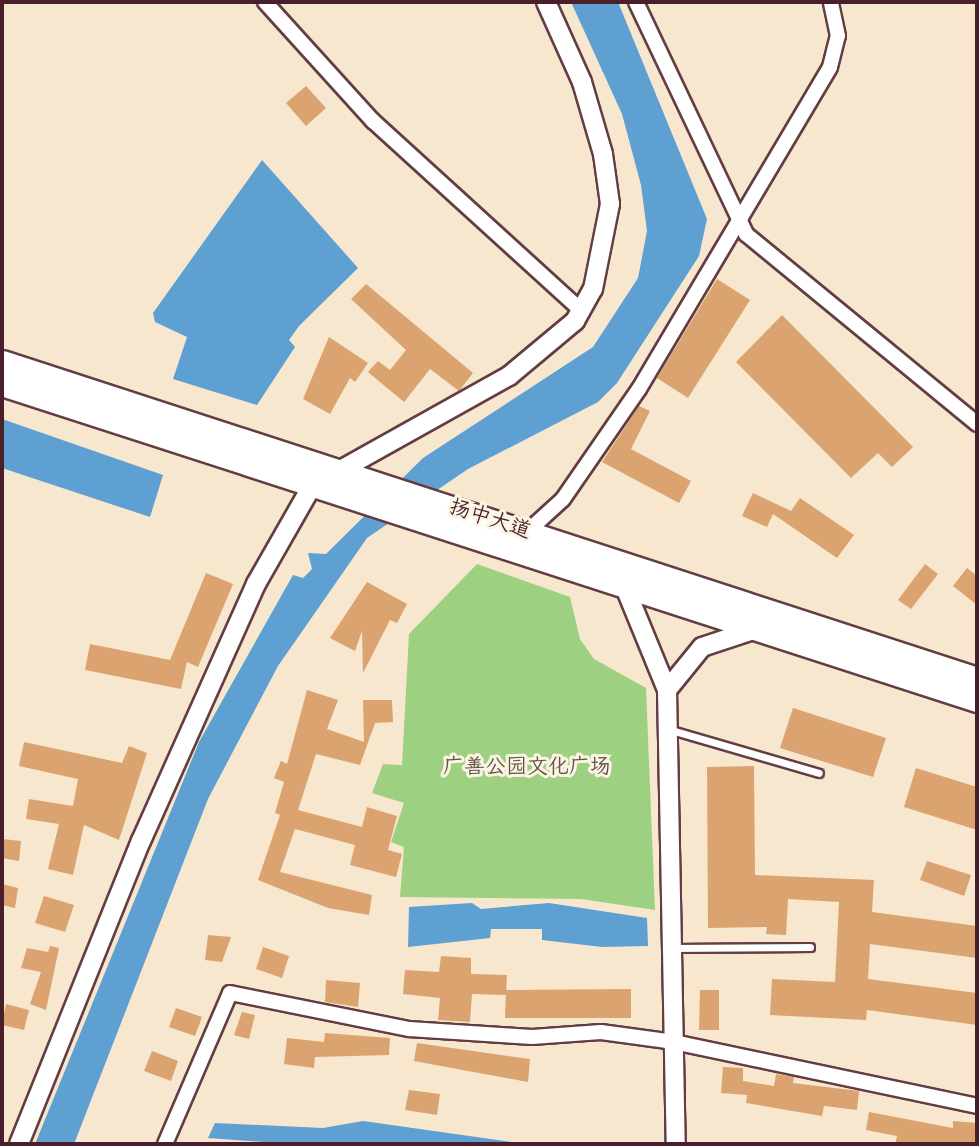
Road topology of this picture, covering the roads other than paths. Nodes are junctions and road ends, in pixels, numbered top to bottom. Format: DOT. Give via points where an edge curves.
graph roads {
  1 [pos="265,2"];
  2 [pos="546,2"];
  3 [pos="636,2"];
  4 [pos="831,2"];
  5 [pos="736,215"];
  6 [pos="581,310"];
  7 [pos="2,362"];
  8 [pos="2,384"];
  9 [pos="977,424"];
  10 [pos="332,470"];
  11 [pos="312,486"];
  12 [pos="524,541"];
  13 [pos="624,585"];
  14 [pos="791,618"];
  15 [pos="755,629"];
  16 [pos="977,679"];
  17 [pos="667,690"];
  18 [pos="977,700"];
  19 [pos="668,729"];
  20 [pos="819,774"];
  21 [pos="810,947"];
  22 [pos="672,948"];
  23 [pos="674,1042"];
  24 [pos="977,1106"];
  25 [pos="19,1144"];
  26 [pos="165,1144"];
  27 [pos="676,1144"];
  1 -- 6 [label="street" via="373,121"];
  2 -- 6 [label="street" via="582,82 610,204 605,245"];
  3 -- 5 [label="street"];
  4 -- 5 [label="street" via="838,36 830,67"];
  5 -- 9 [label="street" via="746,234"];
  5 -- 12 [label="street" via="639,388 563,499"];
  6 -- 10 [label="street" via="546,349 509,376"];
  7 -- 10 [label="main road, 扬中大道"];
  8 -- 11 [label="main road, 扬中大道"];
  10 -- 11 [label="street"];
  10 -- 12 [label="main road, 扬中大道"];
  11 -- 12 [label="main road, 扬中大道"];
  11 -- 25 [label="street" via="256,584 141,841"];
  12 -- 13 [label="main road, 扬中大道"];
  12 -- 14 [label="main road, 扬中大道"];
  13 -- 15 [label="main road, 扬中大道"];
  13 -- 17 [label="street"];
  14 -- 15 [label="street"];
  14 -- 16 [label="main road, 扬中大道"];
  15 -- 17 [label="street" via="702,647"];
  15 -- 18 [label="main road, 扬中大道"];
  17 -- 19 [label="street"];
  19 -- 20 [label="lane"];
  19 -- 22 [label="street"];
  21 -- 22 [label="lane"];
  22 -- 23 [label="street"];
  23 -- 24 [label="street"];
  23 -- 26 [label="street" via="601,1032 532,1037 409,1029 230,993"];
  23 -- 27 [label="street"];
}
